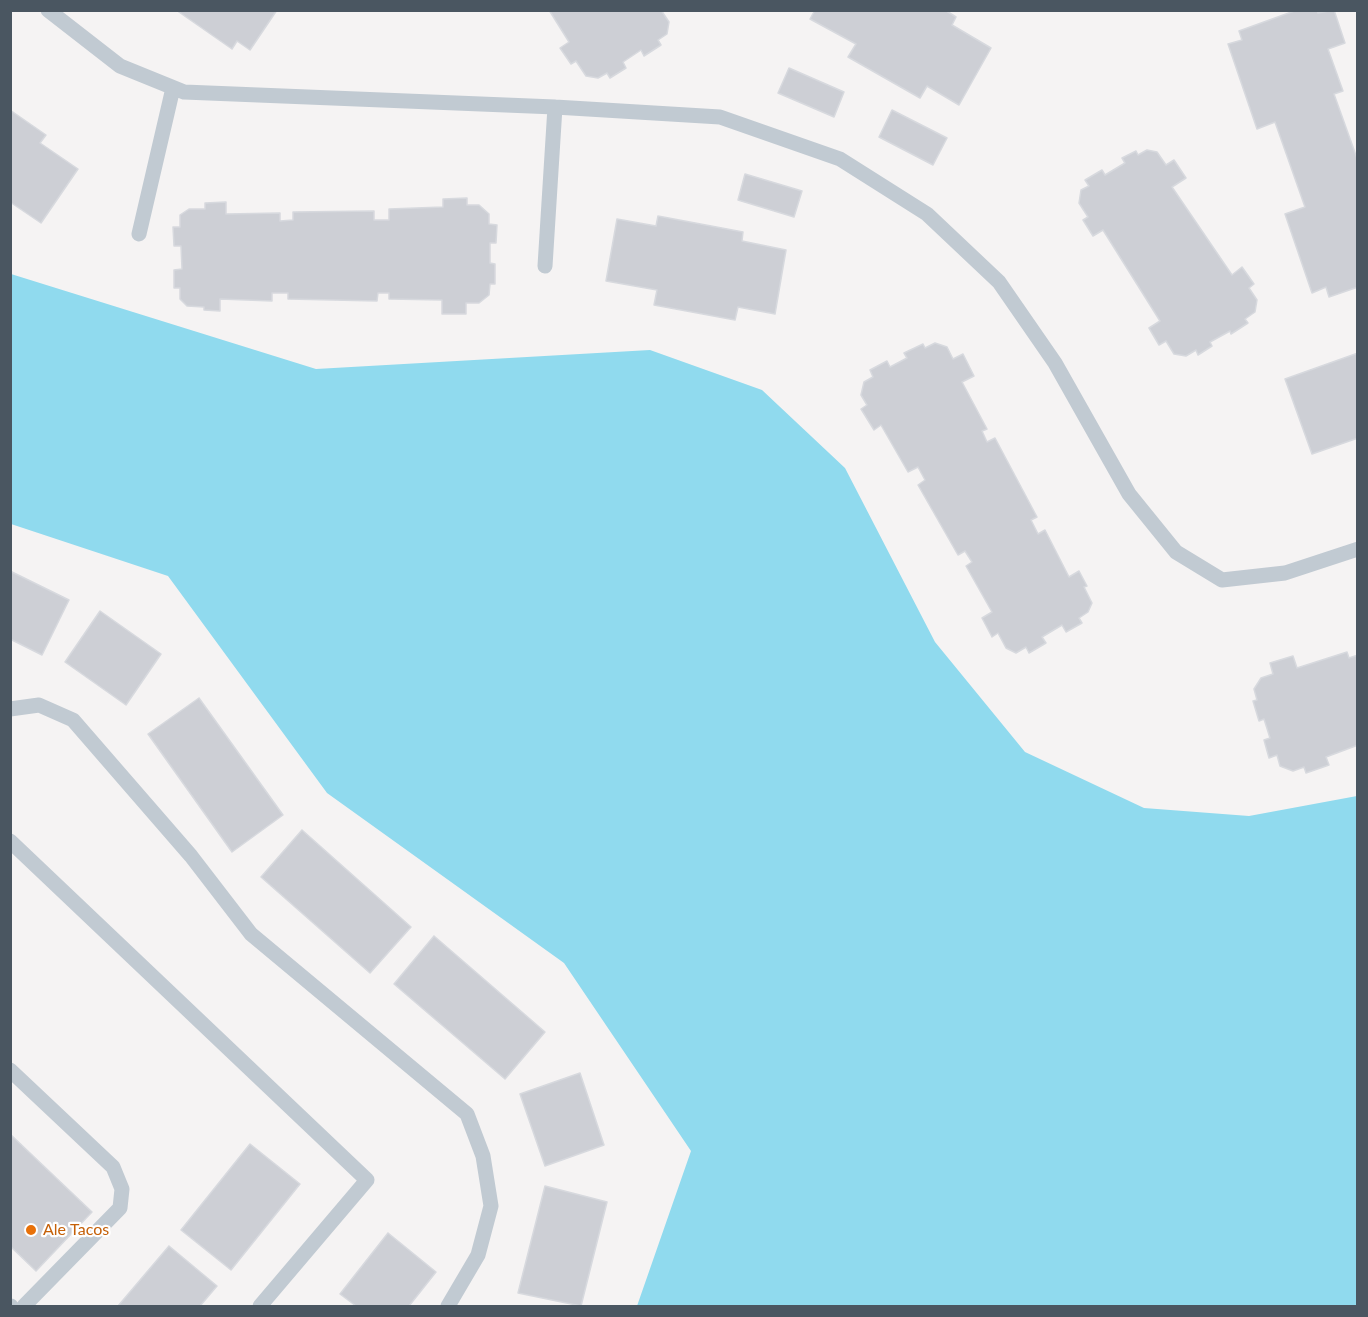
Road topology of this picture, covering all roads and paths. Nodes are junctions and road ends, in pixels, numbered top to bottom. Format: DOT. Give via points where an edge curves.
graph roads {
  1 [pos="48,10"];
  2 [pos="173,88"];
  3 [pos="555,107"];
  4 [pos="139,234"];
  5 [pos="546,266"];
  6 [pos="1358,549"];
  7 [pos="10,710"];
  8 [pos="10,841"];
  9 [pos="10,1070"];
  10 [pos="24,1306"];
  11 [pos="260,1306"];
  12 [pos="448,1306"];
  1 -- 2 [label="lane" via="120,66"];
  2 -- 3 [label="lane" via="184,92"];
  2 -- 4 [label="lane"];
  3 -- 5 [label="lane"];
  3 -- 6 [label="lane" via="720,117 840,159 927,214 999,282 1055,363 1129,494 1176,552 1222,580 1285,573"];
  7 -- 12 [label="lane" via="39,705 74,720 183,847 251,934 466,1114 483,1156 491,1206 478,1255"];
  8 -- 11 [label="lane" via="366,1180"];
  9 -- 10 [label="lane" via="112,1167 122,1189 120,1208"];
}
